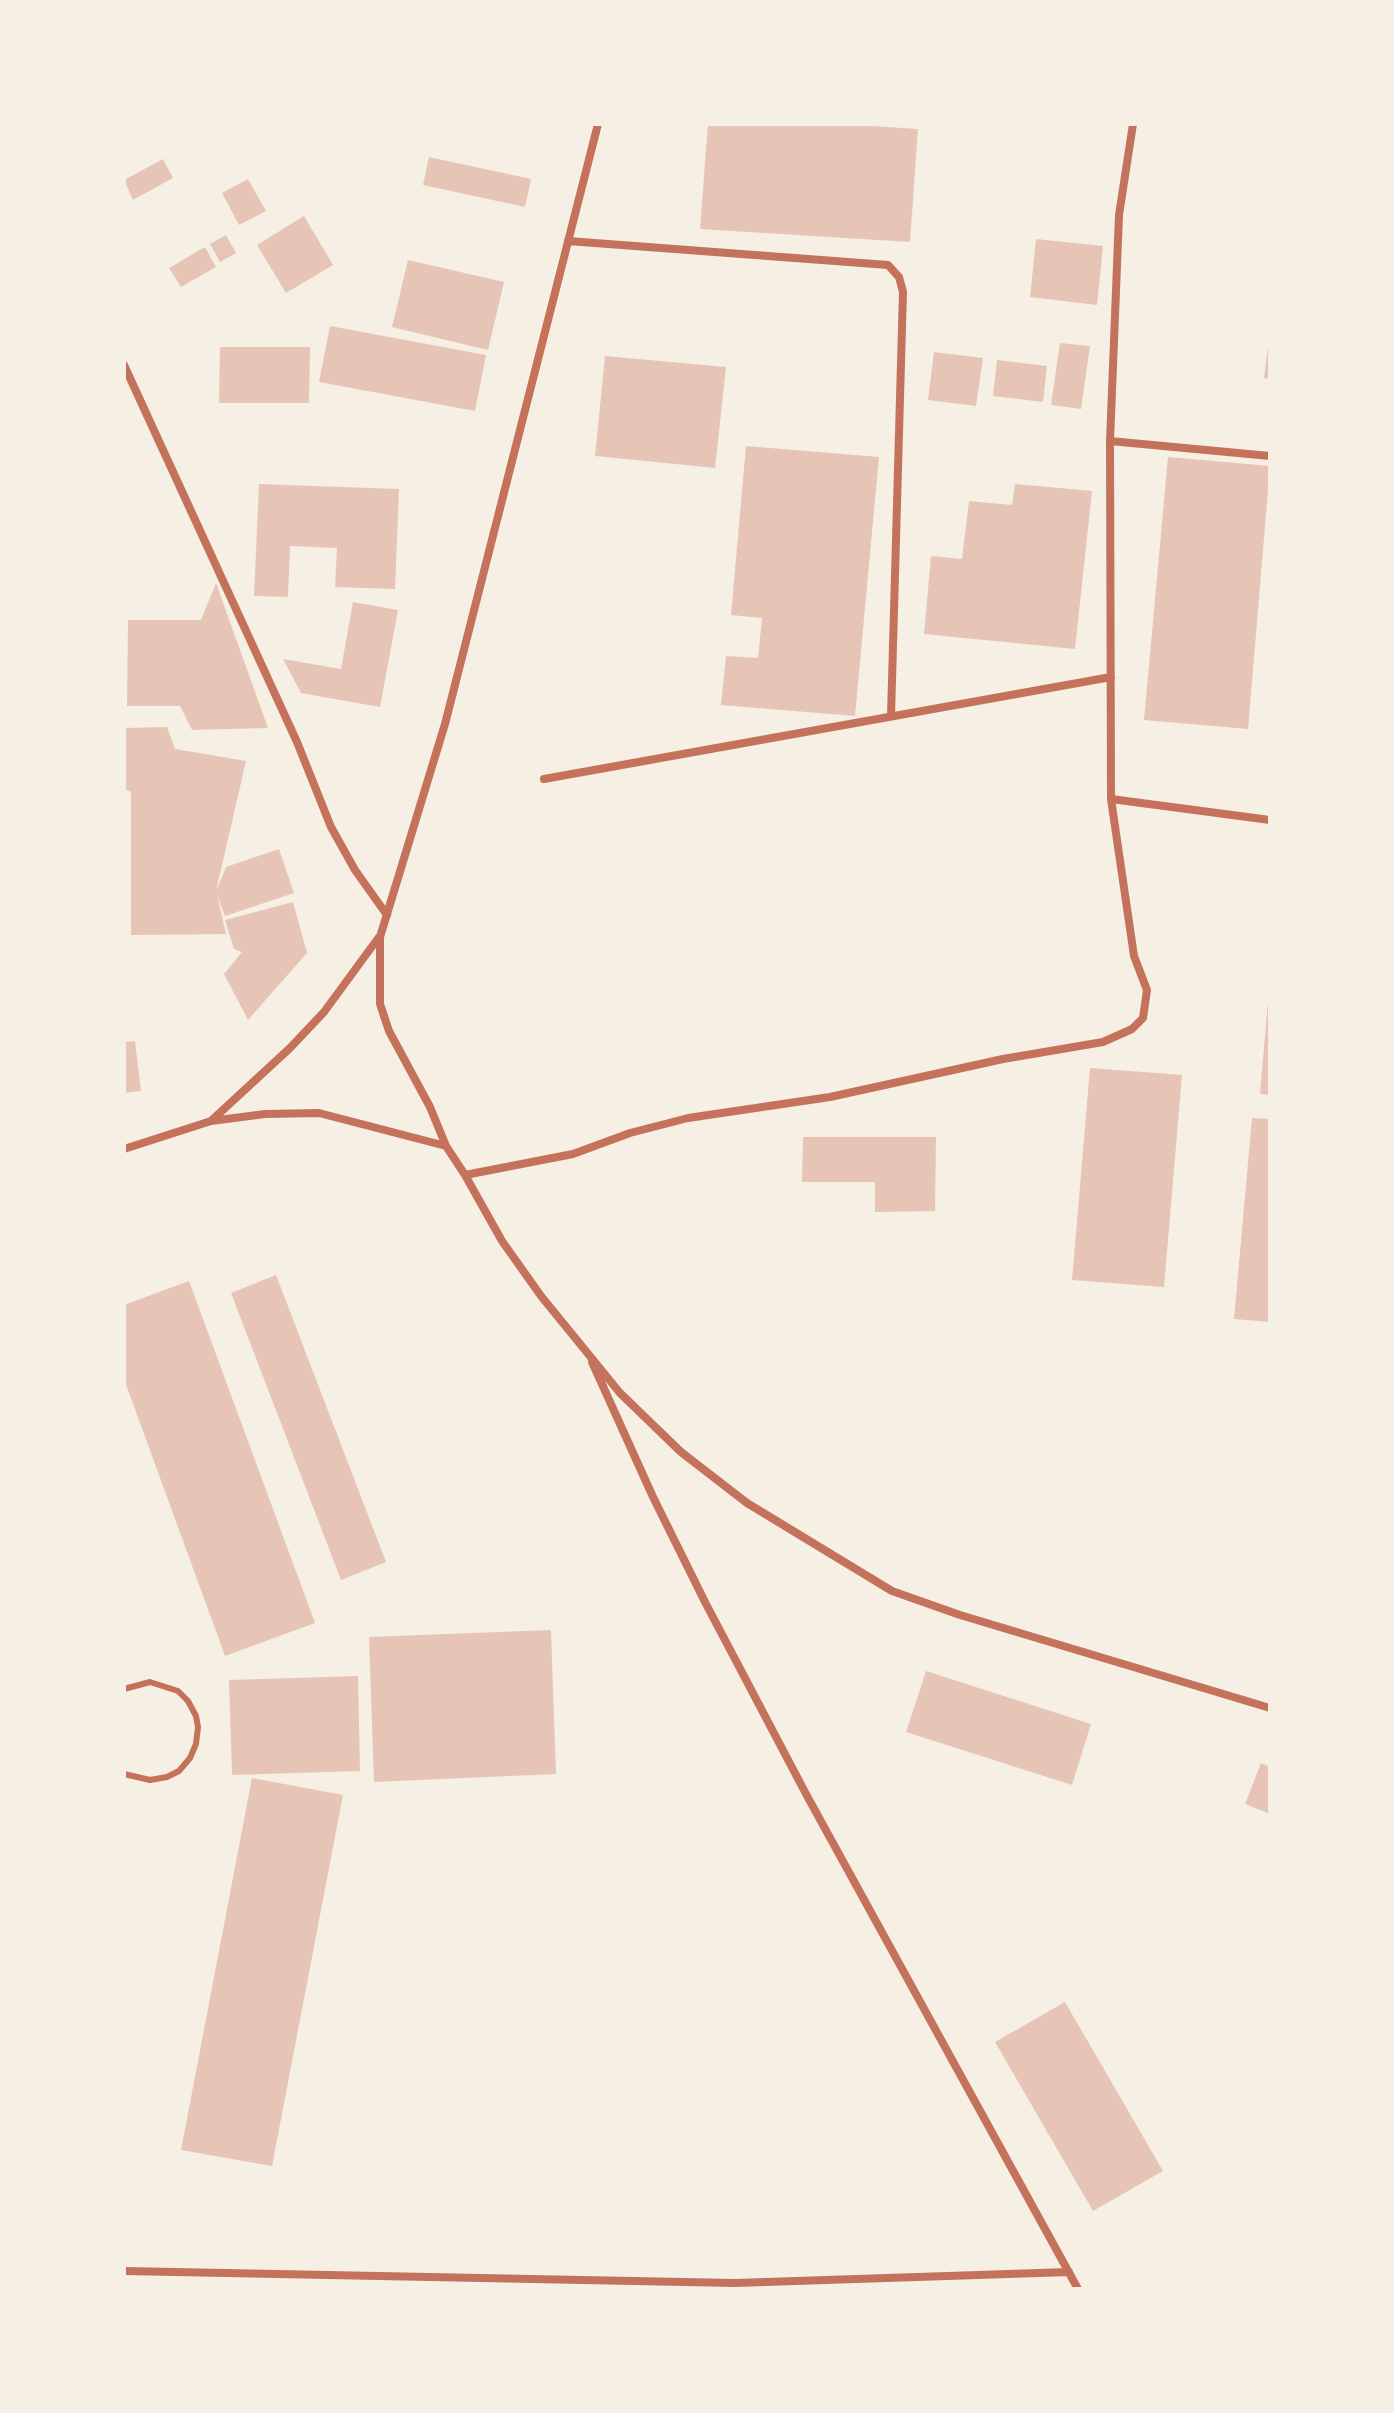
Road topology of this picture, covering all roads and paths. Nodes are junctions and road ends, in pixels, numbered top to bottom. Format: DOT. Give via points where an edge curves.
graph roads {
  1 [pos="598,124"];
  2 [pos="1133,124"];
  3 [pos="568,241"];
  4 [pos="124,365"];
  5 [pos="1110,441"];
  6 [pos="1270,456"];
  7 [pos="1111,677"];
  8 [pos="891,716"];
  9 [pos="544,779"];
  10 [pos="1111,799"];
  11 [pos="1270,820"];
  12 [pos="387,915"];
  13 [pos="380,937"];
  14 [pos="211,1121"];
  15 [pos="446,1146"];
  16 [pos="124,1149"];
  17 [pos="465,1175"];
  18 [pos="586,1349"];
  19 [pos="124,1689"];
  20 [pos="1270,1708"];
  21 [pos="126,1775"];
  22 [pos="124,2271"];
  23 [pos="1069,2272"];
  24 [pos="735,2286"];
  25 [pos="1078,2289"];
  1 -- 3 [label="street"];
  2 -- 5 [label="street" via="1119,215"];
  3 -- 8 [label="street" via="888,265 899,277 903,292"];
  3 -- 12 [label="street" via="445,724"];
  4 -- 12 [label="street" via="331,827"];
  5 -- 6 [label="street"];
  5 -- 7 [label="street"];
  7 -- 8 [label="street"];
  7 -- 10 [label="street"];
  8 -- 9 [label="street"];
  10 -- 11 [label="street"];
  10 -- 17 [label="street" via="1134,956 1147,990 1143,1018 1132,1029 1103,1042 830,1097 688,1118 573,1154"];
  12 -- 13 [label="street"];
  13 -- 14 [label="street" via="324,1012"];
  13 -- 15 [label="street" via="380,1004"];
  14 -- 15 [label="street" via="319,1113"];
  14 -- 16 [label="street"];
  15 -- 17 [label="street"];
  17 -- 18 [label="street" via="502,1241"];
  18 -- 20 [label="street" via="620,1393 681,1452 747,1503 892,1591"];
  18 -- 23 [label="street" via="705,1602"];
  19 -- 21 [label="lane" via="150,1682 178,1691 198,1727 190,1758 179,1771 150,1780"];
  22 -- 24 [label="street"];
  23 -- 24 [label="street"];
  23 -- 25 [label="street"];
}
